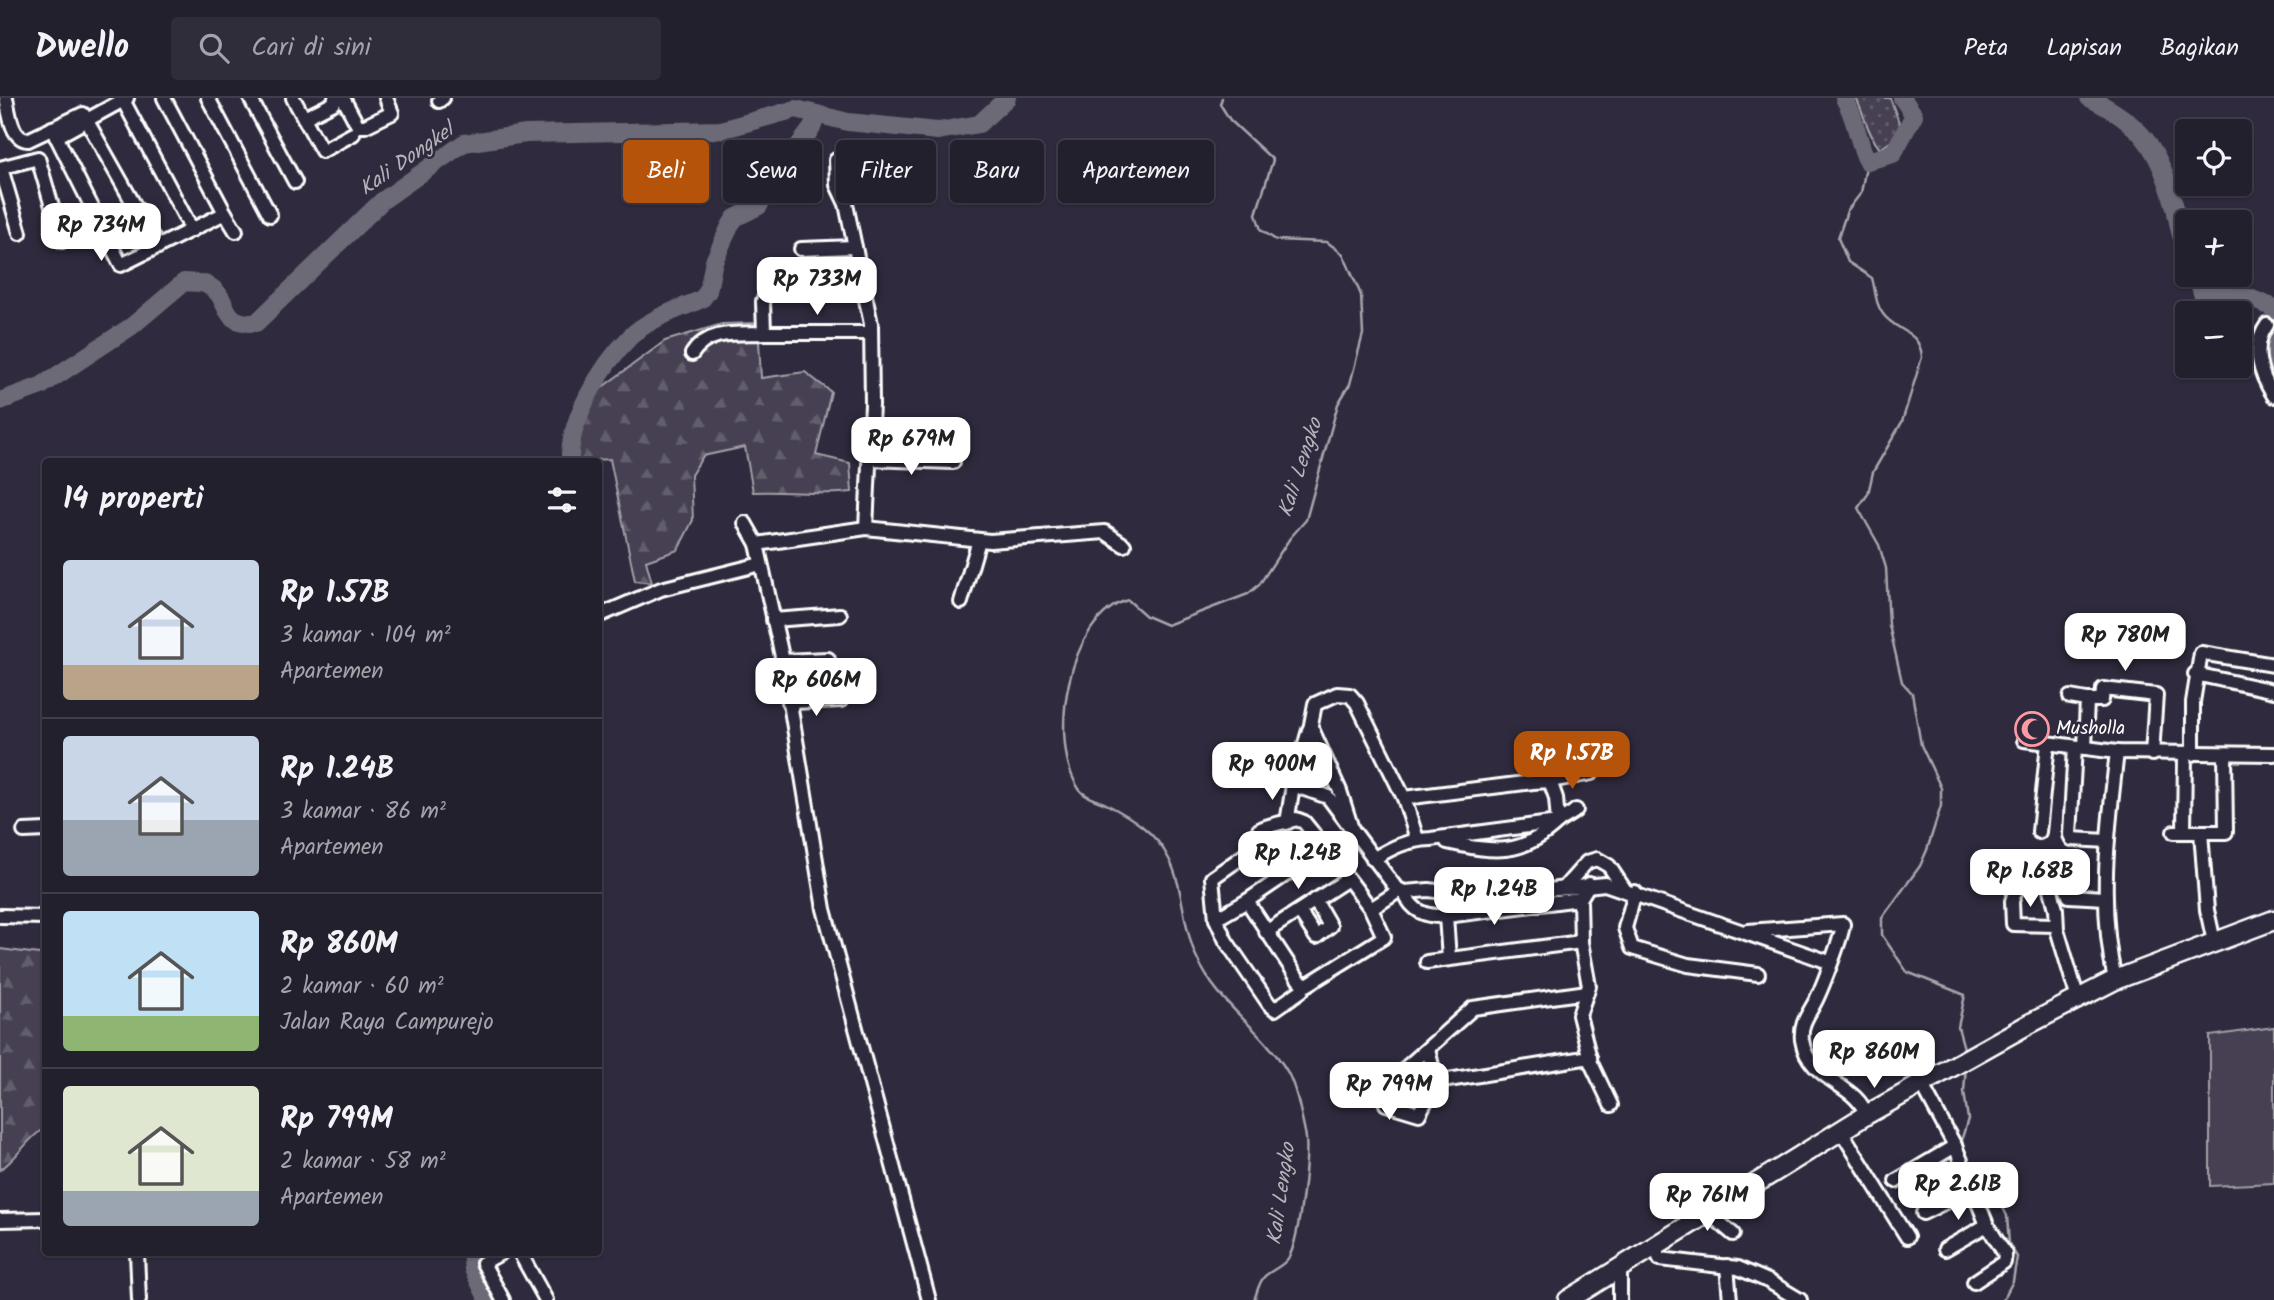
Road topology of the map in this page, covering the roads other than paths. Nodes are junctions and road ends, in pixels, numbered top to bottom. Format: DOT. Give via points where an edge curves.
graph roads {
  1 [pos="6,98"];
  2 [pos="164,98"];
  3 [pos="208,98"];
  4 [pos="250,98"];
  5 [pos="293,98"];
  6 [pos="335,98"];
  7 [pos="343,98"];
  8 [pos="386,98"];
  9 [pos="125,99"];
  10 [pos="304,118"];
  11 [pos="86,120"];
  12 [pos="54,132"];
  13 [pos="353,134"];
  14 [pos="1,168"];
  15 [pos="295,182"];
  16 [pos="846,203"];
  17 [pos="225,213"];
  18 [pos="270,215"];
  19 [pos="192,230"];
  20 [pos="236,231"];
  21 [pos="20,233"];
  22 [pos="62,241"];
  23 [pos="158,247"];
  24 [pos="855,247"];
  25 [pos="801,249"];
  26 [pos="865,289"];
  27 [pos="2267,325"];
  28 [pos="871,333"];
  29 [pos="764,334"];
  30 [pos="692,354"];
  31 [pos="2274,396"];
  32 [pos="869,458"];
  33 [pos="953,462"];
  34 [pos="745,523"];
  35 [pos="866,528"];
  36 [pos="979,540"];
  37 [pos="757,544"];
  38 [pos="1124,545"];
  39 [pos="761,565"];
  40 [pos="961,602"];
  41 [pos="602,614"];
  42 [pos="840,615"];
  43 [pos="774,620"];
  44 [pos="828,659"];
  45 [pos="783,661"];
  46 [pos="2274,665"];
  47 [pos="2195,674"];
  48 [pos="2274,691"];
  49 [pos="2070,698"];
  50 [pos="841,700"];
  51 [pos="2087,700"];
  52 [pos="789,702"];
  53 [pos="1310,730"];
  54 [pos="2024,740"];
  55 [pos="2048,743"];
  56 [pos="2080,748"];
  57 [pos="2117,752"];
  58 [pos="2152,754"];
  59 [pos="2189,754"];
  60 [pos="2225,754"];
  61 [pos="2274,754"];
  62 [pos="1592,773"];
  63 [pos="1334,779"];
  64 [pos="1549,781"];
  65 [pos="1293,785"];
  66 [pos="1328,797"];
  67 [pos="1404,798"];
  68 [pos="1576,810"];
  69 [pos="1558,822"];
  70 [pos="1284,824"];
  71 [pos="1352,829"];
  72 [pos="42,830"];
  73 [pos="24,831"];
  74 [pos="2039,832"];
  75 [pos="2202,832"];
  76 [pos="1417,839"];
  77 [pos="1433,839"];
  78 [pos="2107,841"];
  79 [pos="1325,848"];
  80 [pos="1373,859"];
  81 [pos="2050,878"];
  82 [pos="1348,879"];
  83 [pos="1589,884"];
  84 [pos="1564,888"];
  85 [pos="1402,891"];
  86 [pos="1630,891"];
  87 [pos="2105,898"];
  88 [pos="1580,899"];
  89 [pos="1315,900"];
  90 [pos="1525,900"];
  91 [pos="1247,901"];
  92 [pos="1371,909"];
  93 [pos="1299,911"];
  94 [pos="0,916"];
  95 [pos="1446,916"];
  96 [pos="42,917"];
  97 [pos="1216,919"];
  98 [pos="2274,920"];
  99 [pos="2056,925"];
  100 [pos="1266,932"];
  101 [pos="1744,932"];
  102 [pos="1581,942"];
  103 [pos="2214,942"];
  104 [pos="1449,959"];
  105 [pos="1427,962"];
  106 [pos="1829,962"];
  107 [pos="1758,974"];
  108 [pos="2115,980"];
  109 [pos="1303,985"];
  110 [pos="1587,992"];
  111 [pos="2078,999"];
  112 [pos="1428,1049"];
  113 [pos="1590,1057"];
  114 [pos="1408,1066"];
  115 [pos="1436,1082"];
  116 [pos="1921,1083"];
  117 [pos="1611,1105"];
  118 [pos="1866,1115"];
  119 [pos="1841,1131"];
  120 [pos="1955,1146"];
  121 [pos="1896,1181"];
  122 [pos="1972,1189"];
  123 [pos="1714,1209"];
  124 [pos="1923,1213"];
  125 [pos="42,1219"];
  126 [pos="0,1220"];
  127 [pos="1987,1225"];
  128 [pos="1733,1234"];
  129 [pos="1907,1237"];
  130 [pos="1654,1246"];
  131 [pos="1945,1249"];
  132 [pos="137,1256"];
  133 [pos="496,1256"];
  134 [pos="522,1256"];
  135 [pos="1727,1266"];
  136 [pos="1620,1267"];
  137 [pos="1974,1282"];
  138 [pos="139,1300"];
  139 [pos="503,1300"];
  140 [pos="546,1300"];
  141 [pos="929,1300"];
  142 [pos="1568,1300"];
  143 [pos="1620,1300"];
  144 [pos="1730,1300"];
  145 [pos="1800,1300"];
  1 -- 12 [label="street" via="21,140"];
  2 -- 17 [label="street"];
  3 -- 18 [label="street"];
  4 -- 15 [label="street"];
  5 -- 10 [label="street"];
  6 -- 10 [label="street" via="334,103"];
  7 -- 8 [label="street" via="358,126 392,113"];
  9 -- 11 [label="street"];
  9 -- 19 [label="street"];
  10 -- 13 [label="street" via="321,151"];
  11 -- 12 [label="street" via="81,113"];
  11 -- 23 [label="street"];
  12 -- 23 [label="street" via="120,264"];
  14 -- 21 [label="street"];
  14 -- 22 [label="street" via="38,158"];
  16 -- 24 [label="street"];
  17 -- 19 [label="street"];
  17 -- 20 [label="street"];
  19 -- 23 [label="street"];
  24 -- 25 [label="street"];
  24 -- 26 [label="street"];
  26 -- 28 [label="street"];
  26 -- 29 [label="street" via="768,290 763,300"];
  27 -- 31 [label="street" via="2258,347 2259,362"];
  28 -- 29 [label="street"];
  28 -- 32 [label="street"];
  29 -- 30 [label="street" via="714,336"];
  32 -- 33 [label="street"];
  32 -- 35 [label="street"];
  34 -- 37 [label="street"];
  35 -- 36 [label="street"];
  35 -- 37 [label="street"];
  36 -- 38 [label="street" via="1105,533"];
  36 -- 40 [label="street"];
  37 -- 39 [label="street"];
  39 -- 41 [label="street" via="661,589"];
  39 -- 43 [label="street"];
  42 -- 43 [label="street"];
  43 -- 45 [label="street"];
  44 -- 45 [label="street"];
  45 -- 52 [label="street"];
  46 -- 47 [label="street" via="2202,652"];
  47 -- 48 [label="street"];
  47 -- 59 [label="street"];
  49 -- 51 [label="street"];
  50 -- 52 [label="street"];
  51 -- 56 [label="street"];
  51 -- 58 [label="street" via="2102,700 2104,689 2155,695"];
  52 -- 141 [label="street" via="825,917"];
  53 -- 63 [label="street"];
  53 -- 65 [label="street"];
  53 -- 67 [label="street" via="1315,704 1337,694 1350,695"];
  54 -- 55 [label="street"];
  55 -- 56 [label="street"];
  55 -- 74 [label="street"];
  56 -- 57 [label="street"];
  56 -- 78 [label="street" via="2070,835 2072,839"];
  57 -- 58 [label="street"];
  57 -- 78 [label="street"];
  58 -- 59 [label="street"];
  59 -- 60 [label="street"];
  59 -- 75 [label="street" via="2179,832"];
  60 -- 61 [label="street"];
  60 -- 75 [label="street" via="2232,832"];
  62 -- 64 [label="street"];
  63 -- 66 [label="street"];
  63 -- 71 [label="street"];
  64 -- 67 [label="street"];
  64 -- 69 [label="street"];
  65 -- 66 [label="street"];
  65 -- 70 [label="street"];
  66 -- 71 [label="street"];
  67 -- 76 [label="street"];
  68 -- 69 [label="street"];
  69 -- 77 [label="street"];
  69 -- 77 [label="street" via="1532,844 1507,850"];
  70 -- 79 [label="street" via="1296,819 1304,822"];
  70 -- 97 [label="street" via="1212,878"];
  71 -- 80 [label="street"];
  72 -- 73 [label="street"];
  75 -- 103 [label="street" via="2207,911"];
  76 -- 77 [label="street"];
  76 -- 80 [label="street"];
  78 -- 87 [label="street"];
  79 -- 82 [label="street"];
  79 -- 91 [label="street"];
  80 -- 85 [label="street"];
  81 -- 87 [label="street" via="2063,880 2069,897"];
  81 -- 99 [label="street"];
  81 -- 99 [label="street" via="2046,873 2019,876 2010,919 2017,926"];
  82 -- 89 [label="street"];
  82 -- 92 [label="street"];
  83 -- 84 [label="street"];
  83 -- 86 [label="street"];
  83 -- 88 [label="street"];
  84 -- 86 [label="street" via="1587,862 1597,859"];
  84 -- 90 [label="street"];
  85 -- 90 [label="street"];
  85 -- 92 [label="street"];
  85 -- 95 [label="street" via="1410,906 1424,914"];
  86 -- 101 [label="street"];
  86 -- 107 [label="street" via="1625,928 1632,948 1688,965"];
  87 -- 108 [label="street"];
  88 -- 90 [label="street"];
  88 -- 102 [label="street"];
  89 -- 93 [label="street"];
  89 -- 93 [label="street" via="1330,926 1316,937"];
  90 -- 95 [label="street"];
  91 -- 97 [label="street"];
  91 -- 100 [label="street"];
  92 -- 109 [label="street" via="1384,937"];
  93 -- 100 [label="street"];
  94 -- 96 [label="street"];
  95 -- 104 [label="street"];
  97 -- 109 [label="street" via="1226,941 1275,1009"];
  98 -- 103 [label="main road"];
  99 -- 111 [label="street"];
  100 -- 109 [label="street"];
  101 -- 106 [label="street"];
  101 -- 106 [label="street" via="1841,922 1842,934"];
  102 -- 104 [label="street"];
  102 -- 110 [label="street"];
  103 -- 108 [label="main road"];
  104 -- 105 [label="street"];
  106 -- 118 [label="street" via="1803,1021 1802,1040 1819,1071 1863,1102"];
  108 -- 111 [label="main road"];
  110 -- 112 [label="street" via="1473,1008"];
  110 -- 113 [label="street" via="1579,1014"];
  111 -- 116 [label="main road"];
  112 -- 114 [label="street"];
  112 -- 115 [label="street"];
  113 -- 115 [label="street"];
  113 -- 117 [label="street"];
  114 -- 115 [label="street"];
  114 -- 115 [label="street" via="1386,1104 1419,1114"];
  116 -- 118 [label="main road"];
  116 -- 120 [label="street"];
  118 -- 119 [label="main road"];
  119 -- 123 [label="main road"];
  119 -- 129 [label="street"];
  120 -- 121 [label="street"];
  120 -- 122 [label="street"];
  122 -- 124 [label="street"];
  122 -- 127 [label="street"];
  123 -- 128 [label="street" via="1719,1222"];
  123 -- 130 [label="main road"];
  125 -- 126 [label="street"];
  127 -- 131 [label="street"];
  127 -- 137 [label="street" via="2005,1260"];
  130 -- 135 [label="street" via="1666,1261"];
  130 -- 136 [label="main road"];
  132 -- 138 [label="street"];
  133 -- 139 [label="street" via="483,1263"];
  134 -- 140 [label="street"];
  135 -- 144 [label="street"];
  135 -- 145 [label="street" via="1768,1281"];
  136 -- 142 [label="main road"];
  136 -- 143 [label="street"];
}
